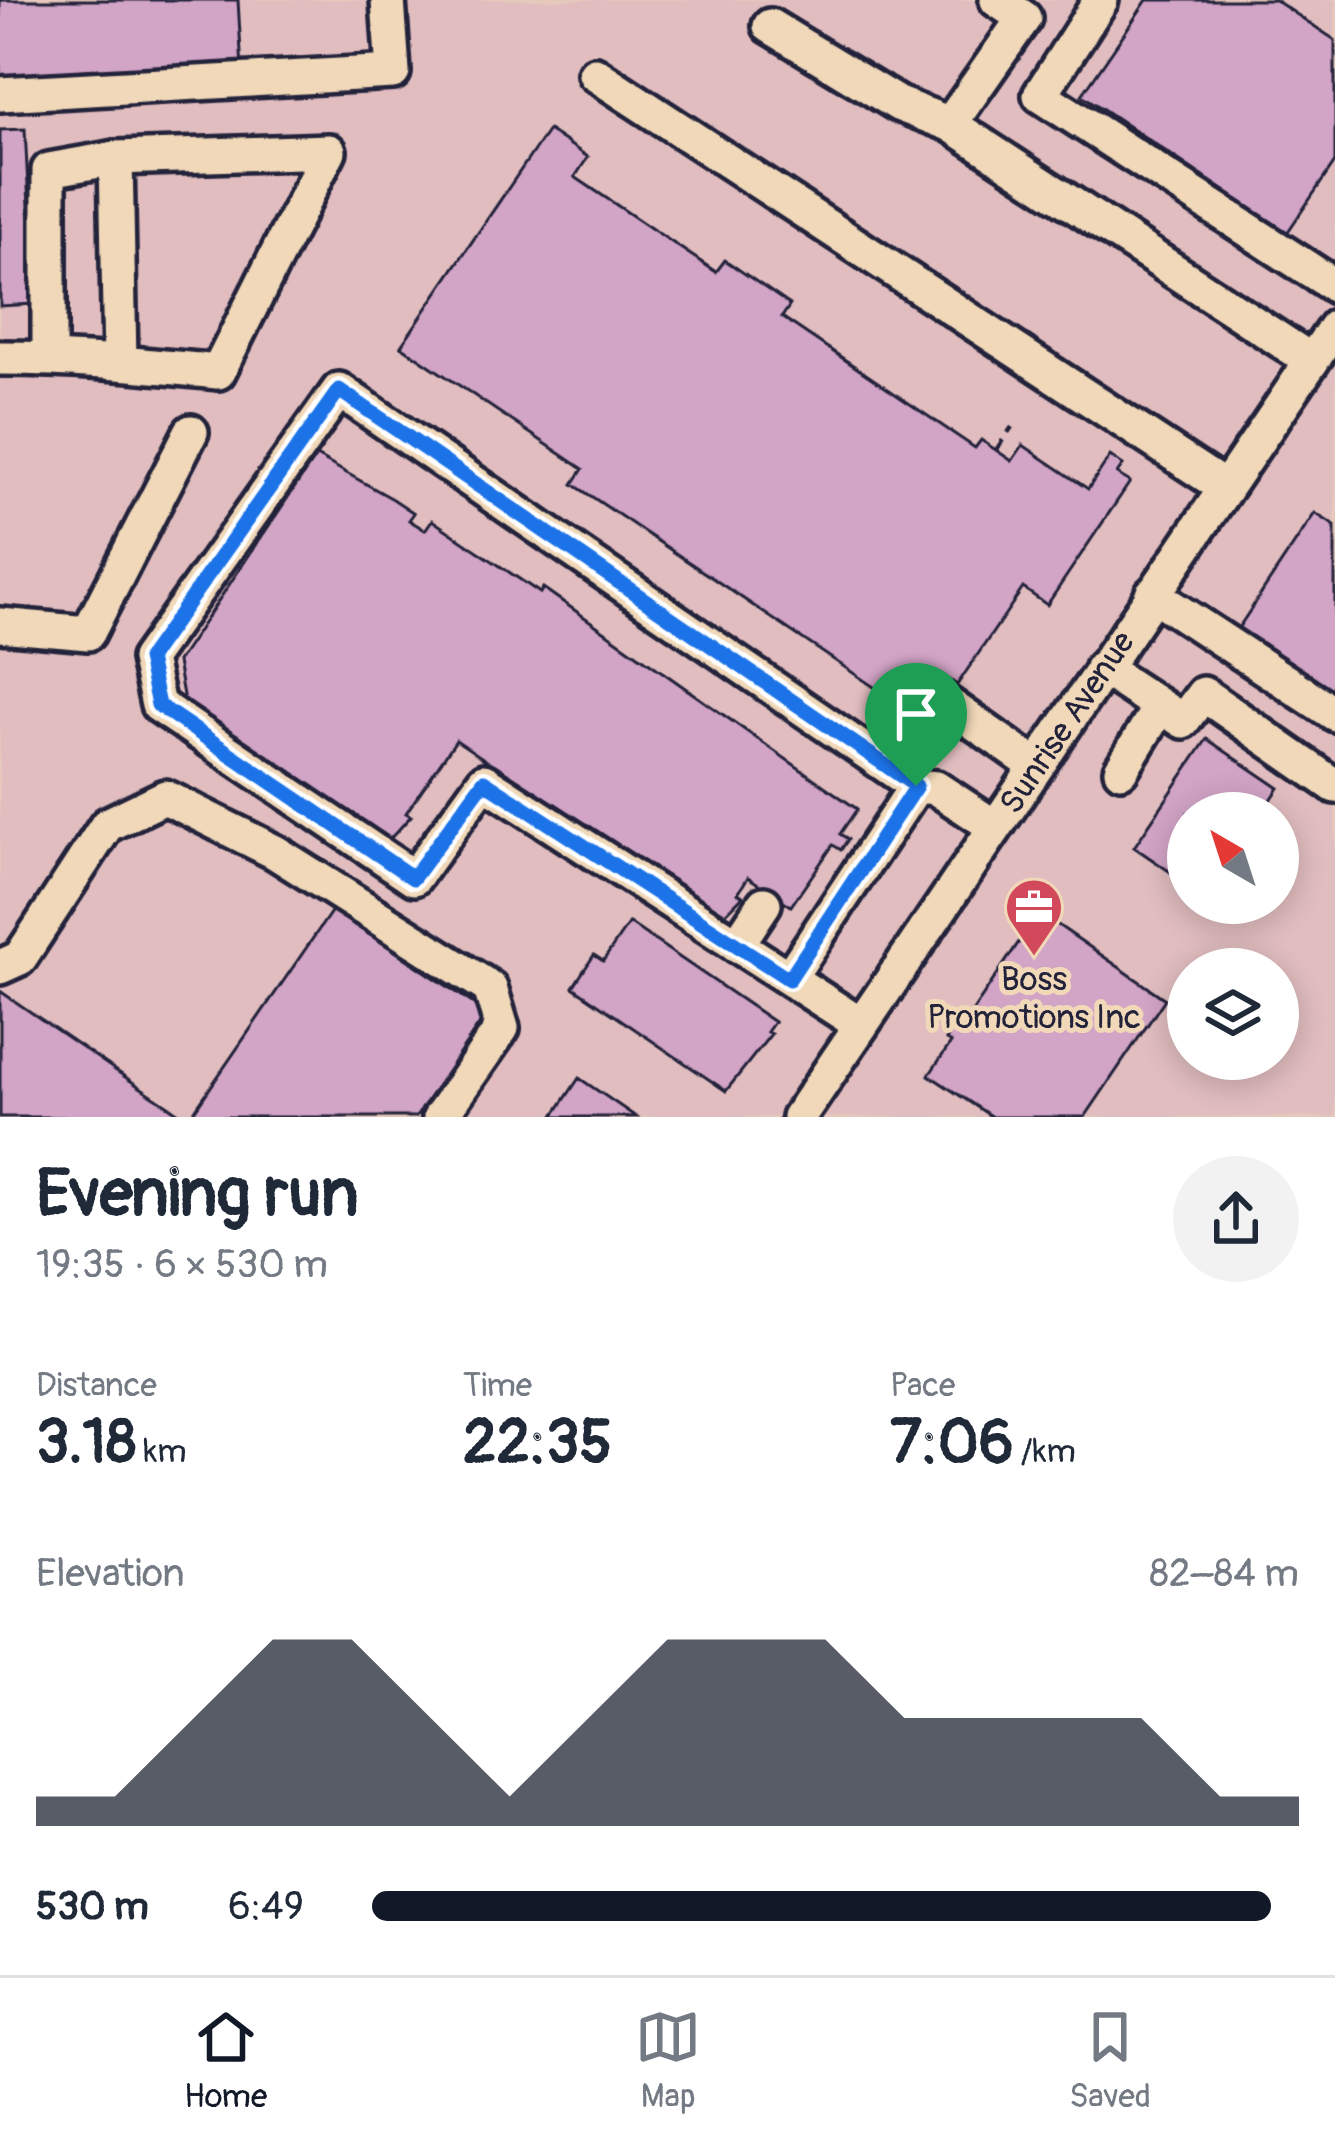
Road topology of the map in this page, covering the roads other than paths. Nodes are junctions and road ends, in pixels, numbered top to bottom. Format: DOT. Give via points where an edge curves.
graph roads {
  1 [pos="388,0"];
  2 [pos="1101,0"];
  3 [pos="1019,6"];
  4 [pos="770,26"];
  5 [pos="596,74"];
  6 [pos="0,94"];
  7 [pos="950,124"];
  8 [pos="116,158"];
  9 [pos="1335,286"];
  10 [pos="1335,327"];
  11 [pos="0,358"];
  12 [pos="49,358"];
  13 [pos="1312,361"];
  14 [pos="120,362"];
  15 [pos="191,432"];
  16 [pos="1224,487"];
  17 [pos="1152,594"];
  18 [pos="0,625"];
  19 [pos="1102,668"];
  20 [pos="935,695"];
  21 [pos="1160,708"];
  22 [pos="1335,714"];
  23 [pos="1036,766"];
  24 [pos="1121,770"];
  25 [pos="916,786"];
  26 [pos="1335,786"];
  27 [pos="995,826"];
  28 [pos="764,904"];
  29 [pos="737,945"];
  30 [pos="0,968"];
  31 [pos="789,979"];
  32 [pos="861,1024"];
  33 [pos="440,1117"];
  34 [pos="799,1117"];
  1 -- 6 [label="street" via="393,72"];
  2 -- 9 [label="street" via="1040,95"];
  3 -- 7 [label="street"];
  4 -- 7 [label="street" via="898,104"];
  5 -- 16 [label="street"];
  7 -- 13 [label="street"];
  8 -- 12 [label="street" via="49,170"];
  8 -- 14 [label="street"];
  8 -- 14 [label="street" via="328,151 218,372"];
  10 -- 13 [label="street, Sunrise Avenue"];
  11 -- 12 [label="street"];
  12 -- 14 [label="street"];
  13 -- 16 [label="street, Sunrise Avenue"];
  15 -- 18 [label="street" via="88,633"];
  16 -- 17 [label="street, Sunrise Avenue"];
  17 -- 19 [label="street, Sunrise Avenue"];
  17 -- 22 [label="street"];
  19 -- 21 [label="street"];
  19 -- 23 [label="street, Sunrise Avenue"];
  20 -- 23 [label="street"];
  21 -- 24 [label="street"];
  21 -- 26 [label="street" via="1183,722 1203,694"];
  23 -- 27 [label="street, Sunrise Avenue"];
  25 -- 27 [label="street" via="935,788"];
  25 -- 29 [label="street" via="339,390 148,659 158,705 413,878 484,781"];
  25 -- 31 [label="street"];
  27 -- 32 [label="street, Sunrise Avenue"];
  28 -- 29 [label="street"];
  29 -- 31 [label="street"];
  30 -- 33 [label="street" via="20,958 107,825 165,797 275,852 490,988 502,1028"];
  31 -- 32 [label="street"];
  32 -- 34 [label="street, Sunrise Avenue"];
}
